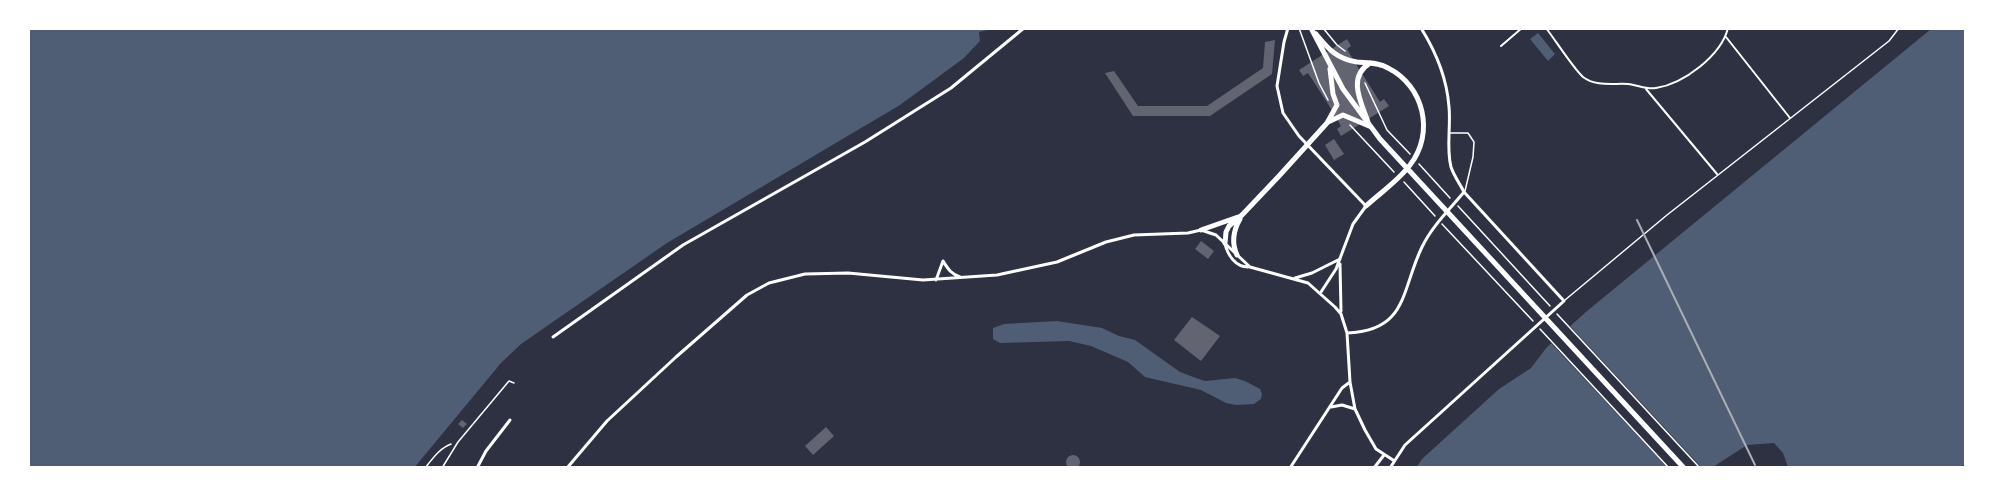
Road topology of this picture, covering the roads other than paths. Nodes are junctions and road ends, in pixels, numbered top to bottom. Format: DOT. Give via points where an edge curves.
graph roads {
  1 [pos="1024,28"];
  2 [pos="1288,28"];
  3 [pos="1311,28"];
  4 [pos="1421,28"];
  5 [pos="1522,28"];
  6 [pos="1546,28"];
  7 [pos="1728,28"];
  8 [pos="1899,28"];
  9 [pos="1726,37"];
  10 [pos="1501,46"];
  11 [pos="1372,63"];
  12 [pos="1329,65"];
  13 [pos="1645,88"];
  14 [pos="1790,118"];
  15 [pos="1327,123"];
  16 [pos="1370,126"];
  17 [pos="1450,133"];
  18 [pos="1718,174"];
  19 [pos="1464,192"];
  20 [pos="1366,206"];
  21 [pos="1242,215"];
  22 [pos="1201,230"];
  23 [pos="1225,243"];
  24 [pos="1237,255"];
  25 [pos="1340,259"];
  26 [pos="1250,267"];
  27 [pos="962,278"];
  28 [pos="1293,278"];
  29 [pos="936,280"];
  30 [pos="1321,292"];
  31 [pos="1564,301"];
  32 [pos="1341,314"];
  33 [pos="1347,333"];
  34 [pos="553,337"];
  35 [pos="1350,382"];
  36 [pos="514,383"];
  37 [pos="1330,408"];
  38 [pos="1355,409"];
  39 [pos="510,420"];
  40 [pos="1384,455"];
  41 [pos="1393,460"];
  42 [pos="442,468"];
  43 [pos="477,468"];
  44 [pos="567,468"];
  45 [pos="1290,468"];
  46 [pos="1374,468"];
  47 [pos="1390,468"];
  48 [pos="1684,468"];
  1 -- 34 [label="street" via="951,88 865,142 683,245"];
  2 -- 20 [label="street" via="1277,86 1283,113 1299,136"];
  3 -- 11 [label="main road" via="1337,56"];
  3 -- 12 [label="main road"];
  4 -- 17 [label="street" via="1436,55 1447,89"];
  5 -- 10 [label="street"];
  6 -- 13 [label="street" via="1583,76 1593,82"];
  7 -- 9 [label="street"];
  8 -- 14 [label="lane" via="1889,41"];
  9 -- 13 [label="street" via="1688,75 1664,86"];
  9 -- 14 [label="street"];
  11 -- 16 [label="main road" via="1361,71 1357,82"];
  11 -- 20 [label="main road" via="1388,67 1414,92 1424,130 1409,166"];
  12 -- 15 [label="main road" via="1337,105"];
  12 -- 16 [label="main road"];
  13 -- 18 [label="street"];
  14 -- 18 [label="lane"];
  15 -- 16 [label="main road" via="1343,115"];
  15 -- 21 [label="main road"];
  16 -- 48 [label="main road"];
  17 -- 19 [label="street" via="1451,167"];
  17 -- 19 [label="lane" via="1468,133 1474,142"];
  18 -- 31 [label="lane"];
  19 -- 31 [label="street"];
  19 -- 33 [label="street" via="1428,237 1396,314 1375,329"];
  20 -- 25 [label="street" via="1353,224"];
  21 -- 22 [label="main road"];
  21 -- 23 [label="main road" via="1229,226"];
  21 -- 24 [label="main road" via="1232,242"];
  22 -- 23 [label="street"];
  22 -- 27 [label="street" via="1134,235 1057,262"];
  23 -- 24 [label="street"];
  23 -- 26 [label="street" via="1233,260"];
  24 -- 26 [label="street"];
  25 -- 28 [label="street"];
  25 -- 30 [label="street"];
  25 -- 32 [label="street"];
  26 -- 28 [label="street"];
  27 -- 29 [label="street"];
  27 -- 29 [label="street" via="954,275 943,261"];
  28 -- 30 [label="street"];
  29 -- 44 [label="street" via="805,274 757,289 622,407"];
  30 -- 32 [label="street"];
  31 -- 41 [label="street"];
  32 -- 33 [label="street"];
  33 -- 35 [label="street"];
  35 -- 37 [label="street"];
  35 -- 38 [label="street"];
  36 -- 42 [label="lane" via="508,381"];
  37 -- 38 [label="street" via="1342,405"];
  37 -- 45 [label="street"];
  38 -- 40 [label="street" via="1374,445"];
  39 -- 43 [label="street"];
  40 -- 41 [label="street"];
  40 -- 46 [label="street"];
  41 -- 47 [label="street"];
}
